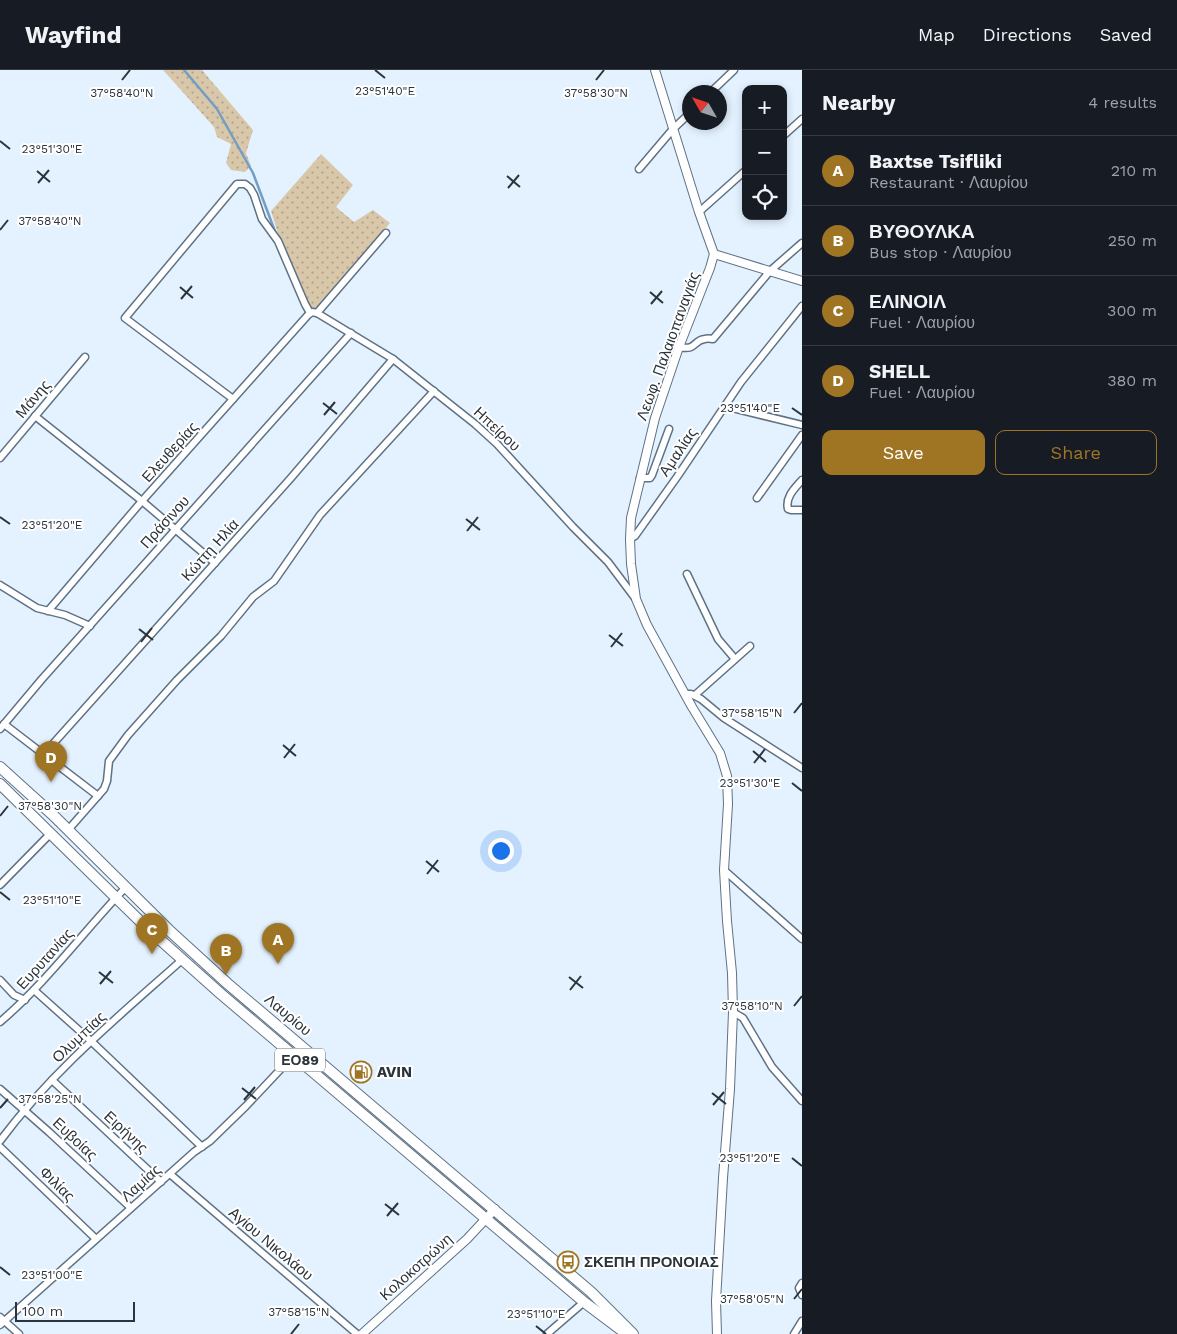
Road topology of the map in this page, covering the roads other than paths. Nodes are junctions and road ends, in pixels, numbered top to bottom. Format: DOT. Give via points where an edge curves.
graph roads {
  1 [pos="654,70"];
  2 [pos="734,70"];
  3 [pos="718,85"];
  4 [pos="802,119"];
  5 [pos="682,121"];
  6 [pos="673,129"];
  7 [pos="787,132"];
  8 [pos="639,169"];
  9 [pos="742,174"];
  10 [pos="699,212"];
  11 [pos="386,233"];
  12 [pos="802,243"];
  13 [pos="714,254"];
  14 [pos="770,271"];
  15 [pos="802,281"];
  16 [pos="802,306"];
  17 [pos="313,313"];
  18 [pos="351,333"];
  19 [pos="679,347"];
  20 [pos="85,357"];
  21 [pos="393,359"];
  22 [pos="434,391"];
  23 [pos="233,399"];
  24 [pos="724,406"];
  25 [pos="35,416"];
  26 [pos="802,424"];
  27 [pos="669,430"];
  28 [pos="802,435"];
  29 [pos="0,458"];
  30 [pos="640,478"];
  31 [pos="802,480"];
  32 [pos="758,498"];
  33 [pos="142,502"];
  34 [pos="802,510"];
  35 [pos="174,530"];
  36 [pos="630,539"];
  37 [pos="215,563"];
  38 [pos="687,574"];
  39 [pos="0,585"];
  40 [pos="636,599"];
  41 [pos="48,611"];
  42 [pos="90,626"];
  43 [pos="750,646"];
  44 [pos="735,659"];
  45 [pos="685,694"];
  46 [pos="695,695"];
  47 [pos="2,726"];
  48 [pos="43,755"];
  49 [pos="0,767"];
  50 [pos="802,768"];
  51 [pos="0,784"];
  52 [pos="98,796"];
  53 [pos="68,830"];
  54 [pos="50,834"];
  55 [pos="724,870"];
  56 [pos="0,885"];
  57 [pos="126,887"];
  58 [pos="116,898"];
  59 [pos="802,938"];
  60 [pos="183,959"];
  61 [pos="0,980"];
  62 [pos="34,990"];
  63 [pos="25,1000"];
  64 [pos="733,1012"];
  65 [pos="0,1022"];
  66 [pos="91,1041"];
  67 [pos="294,1055"];
  68 [pos="52,1080"];
  69 [pos="0,1089"];
  70 [pos="802,1101"];
  71 [pos="24,1110"];
  72 [pos="0,1141"];
  73 [pos="202,1147"];
  74 [pos="0,1148"];
  75 [pos="170,1174"];
  76 [pos="161,1182"];
  77 [pos="131,1208"];
  78 [pos="495,1209"];
  79 [pos="487,1218"];
  80 [pos="96,1239"];
  81 [pos="802,1283"];
  82 [pos="802,1295"];
  83 [pos="584,1302"];
  84 [pos="1,1321"];
  85 [pos="802,1321"];
  86 [pos="19,1334"];
  87 [pos="356,1334"];
  88 [pos="362,1334"];
  89 [pos="547,1334"];
  90 [pos="627,1334"];
  91 [pos="633,1334"];
  92 [pos="717,1334"];
  93 [pos="794,1334"];
  1 -- 6 [label="street"];
  2 -- 3 [label="street"];
  4 -- 7 [label="street"];
  5 -- 6 [label="street"];
  6 -- 8 [label="street"];
  6 -- 10 [label="street"];
  9 -- 10 [label="street"];
  10 -- 13 [label="street"];
  11 -- 17 [label="street, Ελευθερίας"];
  12 -- 14 [label="street"];
  13 -- 14 [label="street"];
  13 -- 19 [label="street, Λεωφ. Παλαιοπαναγιάς"];
  14 -- 15 [label="street"];
  14 -- 19 [label="street" via="713,339 705,339 692,348"];
  16 -- 24 [label="street, Αμαλίας"];
  17 -- 18 [label="street, Ηπείρου"];
  17 -- 23 [label="street, Ελευθερίας"];
  17 -- 23 [label="street" via="305,304 278,241 262,219 250,188 237,184 125,318"];
  18 -- 21 [label="street, Ηπείρου"];
  18 -- 35 [label="street, Πράσινου"];
  19 -- 30 [label="street, Λεωφ. Παλαιοπαναγιάς" via="655,418"];
  20 -- 25 [label="street, Μάνης"];
  21 -- 22 [label="street, Ηπείρου"];
  21 -- 37 [label="street, Κώττη Ηλία"];
  22 -- 40 [label="street, Ηπείρου" via="497,444 608,562"];
  22 -- 52 [label="street" via="320,515 274,581 253,597 128,735 109,761 107,780"];
  23 -- 33 [label="street, Ελευθερίας"];
  24 -- 26 [label="street"];
  24 -- 36 [label="street, Αμαλίας" via="677,477"];
  25 -- 29 [label="street, Μάνης"];
  25 -- 33 [label="street"];
  27 -- 30 [label="street" via="652,475"];
  28 -- 32 [label="street"];
  30 -- 36 [label="street, Λεωφ. Παλαιοπαναγιάς"];
  31 -- 34 [label="street" via="789,496 787,505 791,510"];
  33 -- 35 [label="street"];
  33 -- 41 [label="street, Ελευθερίας"];
  35 -- 37 [label="street"];
  35 -- 42 [label="street, Πράσινου"];
  36 -- 40 [label="street, Λεωφ. Παλαιοπαναγιάς"];
  37 -- 48 [label="street, Κώττη Ηλία"];
  38 -- 44 [label="street" via="718,639"];
  39 -- 41 [label="street" via="37,608"];
  40 -- 45 [label="street, Λεωφ. Παλαιοπαναγιάς"];
  41 -- 42 [label="street"];
  42 -- 47 [label="street, Πράσινου"];
  43 -- 44 [label="street"];
  44 -- 46 [label="street"];
  45 -- 46 [label="street"];
  45 -- 55 [label="street, Λεωφ. Παλαιοπαναγιάς" via="725,767 728,794"];
  46 -- 50 [label="street" via="724,718"];
  47 -- 48 [label="street"];
  48 -- 52 [label="street"];
  49 -- 53 [label="main road, Λαυρίου / ΕΟ89"];
  51 -- 54 [label="main road, Λαυρίου / ΕΟ89"];
  52 -- 53 [label="street"];
  53 -- 57 [label="main road, Λαυρίου / ΕΟ89"];
  54 -- 56 [label="street"];
  54 -- 58 [label="main road, Λαυρίου / ΕΟ89"];
  55 -- 59 [label="street"];
  55 -- 64 [label="street, Λεωφ. Παλαιοπαναγιάς"];
  57 -- 58 [label="street, Ευρυτανίας"];
  57 -- 78 [label="main road, Λαυρίου / ΕΟ89" via="228,984"];
  58 -- 60 [label="main road, Λαυρίου / ΕΟ89"];
  58 -- 62 [label="street, Ευρυτανίας"];
  60 -- 66 [label="street, Ολυμπίας"];
  60 -- 67 [label="main road, Λαυρίου / ΕΟ89"];
  61 -- 63 [label="street" via="14,995"];
  62 -- 63 [label="street, Ευρυτανίας"];
  62 -- 66 [label="street"];
  63 -- 65 [label="street, Ευρυτανίας"];
  64 -- 70 [label="street" via="743,1018 772,1067"];
  64 -- 92 [label="street, Λεωφ. Παλαιοπαναγιάς" via="716,1300"];
  66 -- 68 [label="street, Ολυμπίας"];
  66 -- 73 [label="street"];
  67 -- 73 [label="street, Λαμίας"];
  67 -- 79 [label="main road, Λαυρίου / ΕΟ89"];
  68 -- 71 [label="street, Ολυμπίας"];
  68 -- 76 [label="street, Ειρήνης"];
  69 -- 71 [label="street, Ευβοίας"];
  71 -- 72 [label="street, Ολυμπίας"];
  71 -- 77 [label="street, Ευβοίας"];
  73 -- 75 [label="street, Λαμίας"];
  74 -- 80 [label="street, Φιλίας"];
  75 -- 76 [label="street, Λαμίας"];
  75 -- 87 [label="street, Αγίου Νικολάου"];
  76 -- 77 [label="street, Λαμίας"];
  77 -- 80 [label="street, Λαμίας"];
  78 -- 79 [label="street, Κολοκοτρώνη"];
  78 -- 91 [label="main road, Λαυρίου / ΕΟ89" via="591,1292"];
  79 -- 83 [label="main road, Λαυρίου / ΕΟ89"];
  79 -- 88 [label="street, Κολοκοτρώνη"];
  80 -- 84 [label="street, Λαμίας"];
  81 -- 82 [label="street"];
  83 -- 89 [label="street"];
  83 -- 90 [label="main road, Λαυρίου / ΕΟ89"];
  84 -- 86 [label="street"];
  85 -- 93 [label="street"];
}
